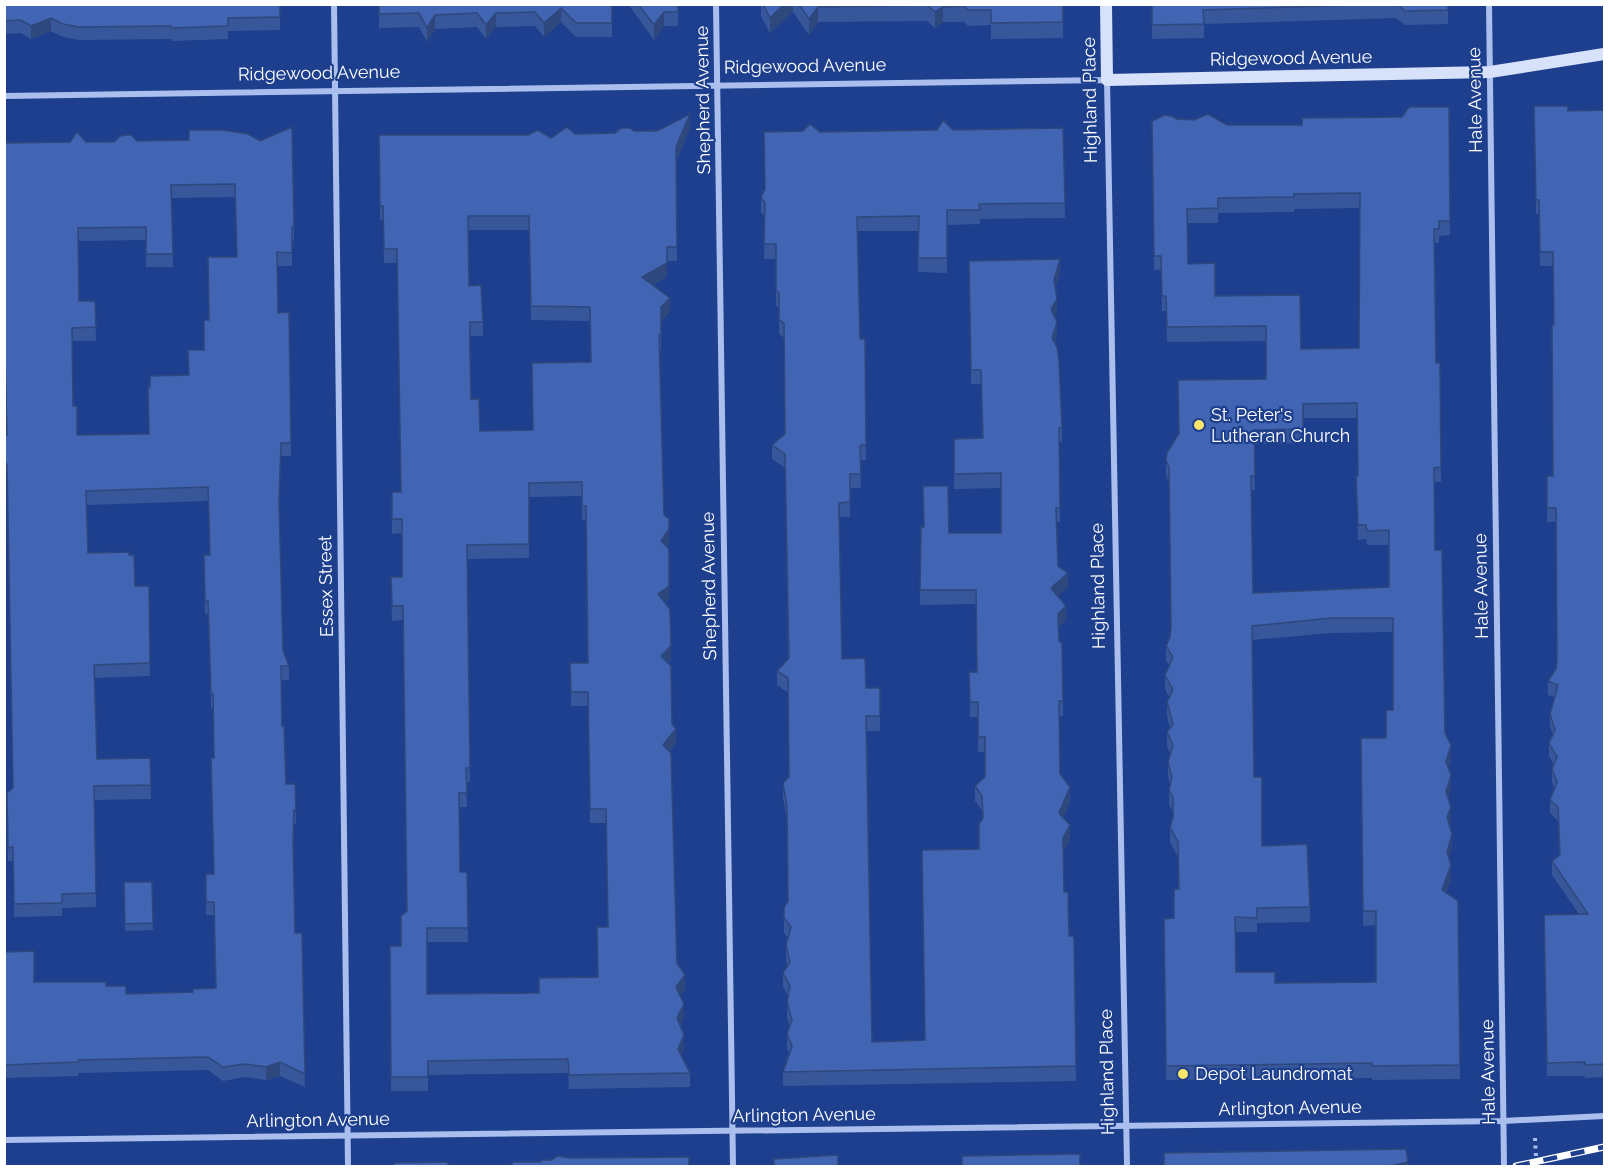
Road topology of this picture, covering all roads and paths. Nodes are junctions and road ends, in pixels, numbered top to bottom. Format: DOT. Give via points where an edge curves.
graph roads {
  1 [pos="334,4"];
  2 [pos="716,4"];
  3 [pos="1106,4"];
  4 [pos="1489,4"];
  5 [pos="1605,54"];
  6 [pos="1490,72"];
  7 [pos="1107,80"];
  8 [pos="718,86"];
  9 [pos="335,91"];
  10 [pos="4,96"];
  11 [pos="1605,1116"];
  12 [pos="1503,1121"];
  13 [pos="1126,1125"];
  14 [pos="731,1131"];
  15 [pos="347,1135"];
  16 [pos="1535,1135"];
  17 [pos="4,1140"];
  18 [pos="1536,1158"];
  19 [pos="348,1167"];
  20 [pos="733,1167"];
  21 [pos="1127,1167"];
  22 [pos="1504,1167"];
  1 -- 9 [label="street, Essex Street"];
  2 -- 8 [label="street, Shepherd Avenue"];
  3 -- 7 [label="main road, Highland Place"];
  4 -- 6 [label="street, Hale Avenue"];
  5 -- 6 [label="main road, Ridgewood Avenue"];
  6 -- 7 [label="main road, Ridgewood Avenue"];
  6 -- 12 [label="street, Hale Avenue"];
  7 -- 8 [label="street, Ridgewood Avenue"];
  7 -- 13 [label="street, Highland Place"];
  8 -- 9 [label="street, Ridgewood Avenue"];
  8 -- 14 [label="street, Shepherd Avenue"];
  9 -- 10 [label="street, Ridgewood Avenue"];
  9 -- 15 [label="street, Essex Street"];
  11 -- 12 [label="street, Arlington Avenue"];
  12 -- 13 [label="street, Arlington Avenue"];
  12 -- 22 [label="street, Hale Avenue"];
  13 -- 14 [label="street, Arlington Avenue"];
  13 -- 21 [label="street, Highland Place"];
  14 -- 15 [label="street, Arlington Avenue"];
  14 -- 20 [label="street, Shepherd Avenue"];
  15 -- 17 [label="street, Arlington Avenue"];
  15 -- 19 [label="street, Essex Street"];
  16 -- 18 [label="path"];
}
